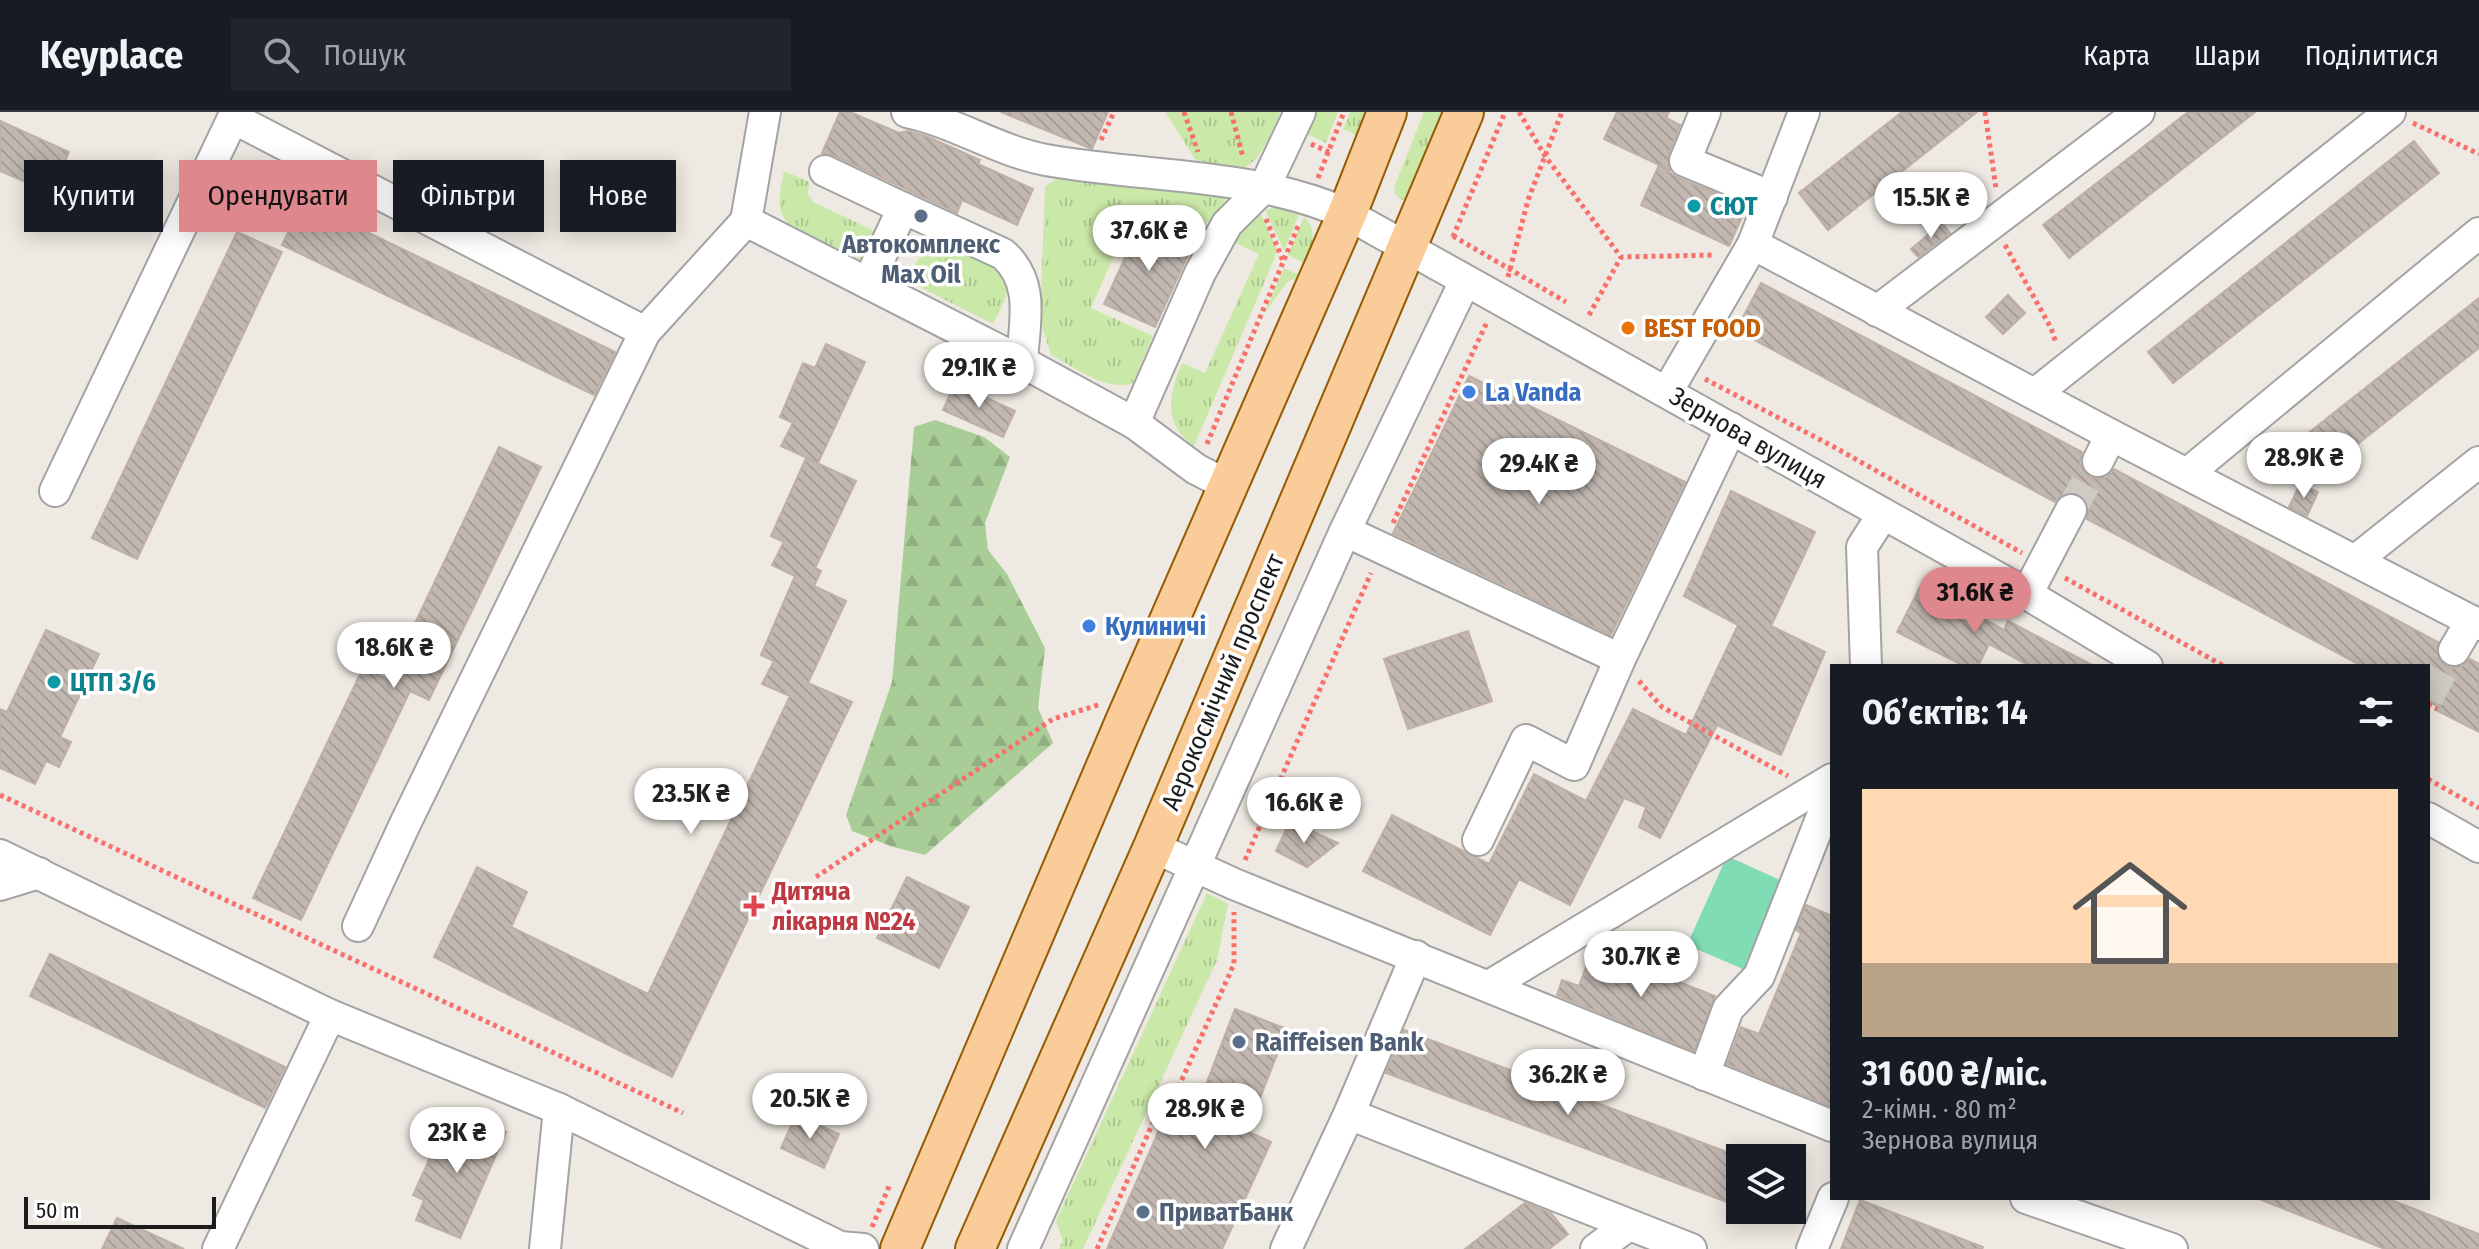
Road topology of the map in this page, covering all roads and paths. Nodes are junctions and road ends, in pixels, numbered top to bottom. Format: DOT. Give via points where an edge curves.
graph roads {
  1 [pos="765,112"];
  2 [pos="907,112"];
  3 [pos="1184,112"];
  4 [pos="1231,112"];
  5 [pos="1300,112"];
  6 [pos="1387,112"];
  7 [pos="1464,112"];
  8 [pos="1519,112"];
  9 [pos="1562,112"];
  10 [pos="1705,112"];
  11 [pos="1804,112"];
  12 [pos="1985,112"];
  13 [pos="2139,112"];
  14 [pos="2390,112"];
  15 [pos="226,115"];
  16 [pos="2479,154"];
  17 [pos="1545,156"];
  18 [pos="825,171"];
  19 [pos="1207,179"];
  20 [pos="1256,179"];
  21 [pos="1772,197"];
  22 [pos="903,208"];
  23 [pos="1347,214"];
  24 [pos="2000,219"];
  25 [pos="746,221"];
  26 [pos="2479,233"];
  27 [pos="1453,236"];
  28 [pos="1408,248"];
  29 [pos="1751,249"];
  30 [pos="1621,257"];
  31 [pos="1511,270"];
  32 [pos="1465,281"];
  33 [pos="868,283"];
  34 [pos="1499,298"];
  35 [pos="1877,311"];
  36 [pos="1589,315"];
  37 [pos="1602,322"];
  38 [pos="645,332"];
  39 [pos="1022,362"];
  40 [pos="2066,370"];
  41 [pos="1675,379"];
  42 [pos="2036,393"];
  43 [pos="1134,423"];
  44 [pos="1731,428"];
  45 [pos="2479,462"];
  46 [pos="2188,473"];
  47 [pos="1229,486"];
  48 [pos="55,491"];
  49 [pos="2071,510"];
  50 [pos="1883,514"];
  51 [pos="1345,531"];
  52 [pos="1382,549"];
  53 [pos="2356,560"];
  54 [pos="2042,565"];
  55 [pos="2027,594"];
  56 [pos="2475,623"];
  57 [pos="2454,650"];
  58 [pos="1620,659"];
  59 [pos="1866,664"];
  60 [pos="2143,664"];
  61 [pos="2220,664"];
  62 [pos="1098,705"];
  63 [pos="2430,705"];
  64 [pos="2437,709"];
  65 [pos="2430,780"];
  66 [pos="1826,787"];
  67 [pos="0,795"];
  68 [pos="2479,808"];
  69 [pos="2430,819"];
  70 [pos="1478,840"];
  71 [pos="1153,847"];
  72 [pos="2479,847"];
  73 [pos="0,855"];
  74 [pos="1195,867"];
  75 [pos="39,873"];
  76 [pos="816,877"];
  77 [pos="1234,884"];
  78 [pos="0,885"];
  79 [pos="358,926"];
  80 [pos="1416,956"];
  81 [pos="1489,986"];
  82 [pos="330,1015"];
  83 [pos="1704,1075"];
  84 [pos="559,1109"];
  85 [pos="683,1113"];
  86 [pos="1349,1114"];
  87 [pos="1830,1125"];
  88 [pos="1832,1200"];
  89 [pos="2032,1200"];
  90 [pos="1629,1225"];
  91 [pos="218,1249"];
  92 [pos="545,1249"];
  93 [pos="863,1249"];
  94 [pos="900,1249"];
  95 [pos="975,1249"];
  96 [pos="1023,1249"];
  97 [pos="1097,1249"];
  98 [pos="1286,1249"];
  99 [pos="1596,1249"];
  100 [pos="1691,1249"];
  101 [pos="1812,1249"];
  102 [pos="2172,1249"];
  1 -- 25 [label="street"];
  2 -- 19 [label="street, Зернова вулиця" via="1044,159"];
  3 -- 19 [label="path"];
  4 -- 20 [label="path"];
  5 -- 20 [label="street"];
  6 -- 23 [label="main road"];
  7 -- 28 [label="main road, Аерокосмічний проспект"];
  8 -- 17 [label="path"];
  9 -- 17 [label="path"];
  10 -- 21 [label="street" via="1685,161"];
  11 -- 21 [label="street"];
  12 -- 24 [label="path"];
  13 -- 24 [label="street"];
  14 -- 16 [label="path"];
  14 -- 40 [label="street"];
  15 -- 38 [label="street"];
  15 -- 48 [label="street"];
  17 -- 30 [label="path"];
  17 -- 31 [label="path"];
  18 -- 22 [label="street"];
  19 -- 20 [label="street, Зернова вулиця"];
  20 -- 23 [label="street, Зернова вулиця"];
  20 -- 43 [label="street" via="1200,273"];
  21 -- 29 [label="street"];
  22 -- 33 [label="street"];
  22 -- 39 [label="street" via="1016,265 1026,298"];
  23 -- 28 [label="street, Зернова вулиця"];
  23 -- 47 [label="main road"];
  24 -- 35 [label="street"];
  24 -- 40 [label="path" via="2005,244 2051,328"];
  25 -- 33 [label="street"];
  25 -- 38 [label="street"];
  26 -- 46 [label="street"];
  27 -- 31 [label="path"];
  28 -- 32 [label="street, Зернова вулиця"];
  28 -- 71 [label="main road, Аерокосмічний проспект"];
  29 -- 30 [label="path"];
  29 -- 35 [label="street"];
  29 -- 41 [label="street"];
  30 -- 36 [label="path"];
  31 -- 34 [label="path"];
  31 -- 36 [label="path"];
  32 -- 34 [label="street, Зернова вулиця"];
  32 -- 51 [label="street"];
  33 -- 39 [label="street"];
  34 -- 41 [label="street, Зернова вулиця"];
  34 -- 52 [label="path"];
  35 -- 42 [label="street"];
  36 -- 37 [label="path"];
  38 -- 79 [label="street"];
  39 -- 43 [label="street"];
  40 -- 42 [label="street"];
  41 -- 44 [label="street, Зернова вулиця"];
  41 -- 54 [label="path" via="1834,447"];
  42 -- 46 [label="street" via="2105,448"];
  43 -- 47 [label="street" via="1196,469"];
  44 -- 50 [label="street, Зернова вулиця"];
  44 -- 58 [label="street"];
  45 -- 53 [label="street"];
  46 -- 53 [label="street"];
  47 -- 94 [label="main road"];
  49 -- 54 [label="street"];
  50 -- 55 [label="street, Зернова вулиця"];
  50 -- 59 [label="street" via="1862,547"];
  51 -- 52 [label="street"];
  51 -- 74 [label="street"];
  52 -- 58 [label="street"];
  52 -- 77 [label="path"];
  53 -- 56 [label="street"];
  54 -- 55 [label="street"];
  54 -- 61 [label="path"];
  55 -- 60 [label="street, Зернова вулиця"];
  56 -- 57 [label="street"];
  58 -- 66 [label="path" via="1662,707"];
  58 -- 70 [label="street" via="1574,765 1526,740"];
  62 -- 76 [label="path" via="1053,719"];
  63 -- 64 [label="path"];
  65 -- 68 [label="path"];
  66 -- 81 [label="street"];
  66 -- 83 [label="street" via="1759,976 1728,1009"];
  67 -- 85 [label="path"];
  69 -- 72 [label="street"];
  71 -- 74 [label="street"];
  71 -- 95 [label="main road, Аерокосмічний проспект"];
  73 -- 75 [label="street"];
  74 -- 77 [label="street"];
  74 -- 96 [label="street"];
  75 -- 78 [label="street"];
  75 -- 82 [label="street"];
  77 -- 80 [label="street"];
  77 -- 97 [label="path" via="1234,964 1179,1086 1166,1093"];
  80 -- 81 [label="street"];
  80 -- 86 [label="street"];
  81 -- 83 [label="street"];
  82 -- 84 [label="street"];
  82 -- 91 [label="street"];
  83 -- 87 [label="street"];
  84 -- 92 [label="street"];
  84 -- 93 [label="street" via="840,1247"];
  86 -- 90 [label="street"];
  86 -- 98 [label="street"];
  88 -- 101 [label="street"];
  89 -- 102 [label="street"];
  90 -- 99 [label="street"];
  90 -- 100 [label="street"];
}
